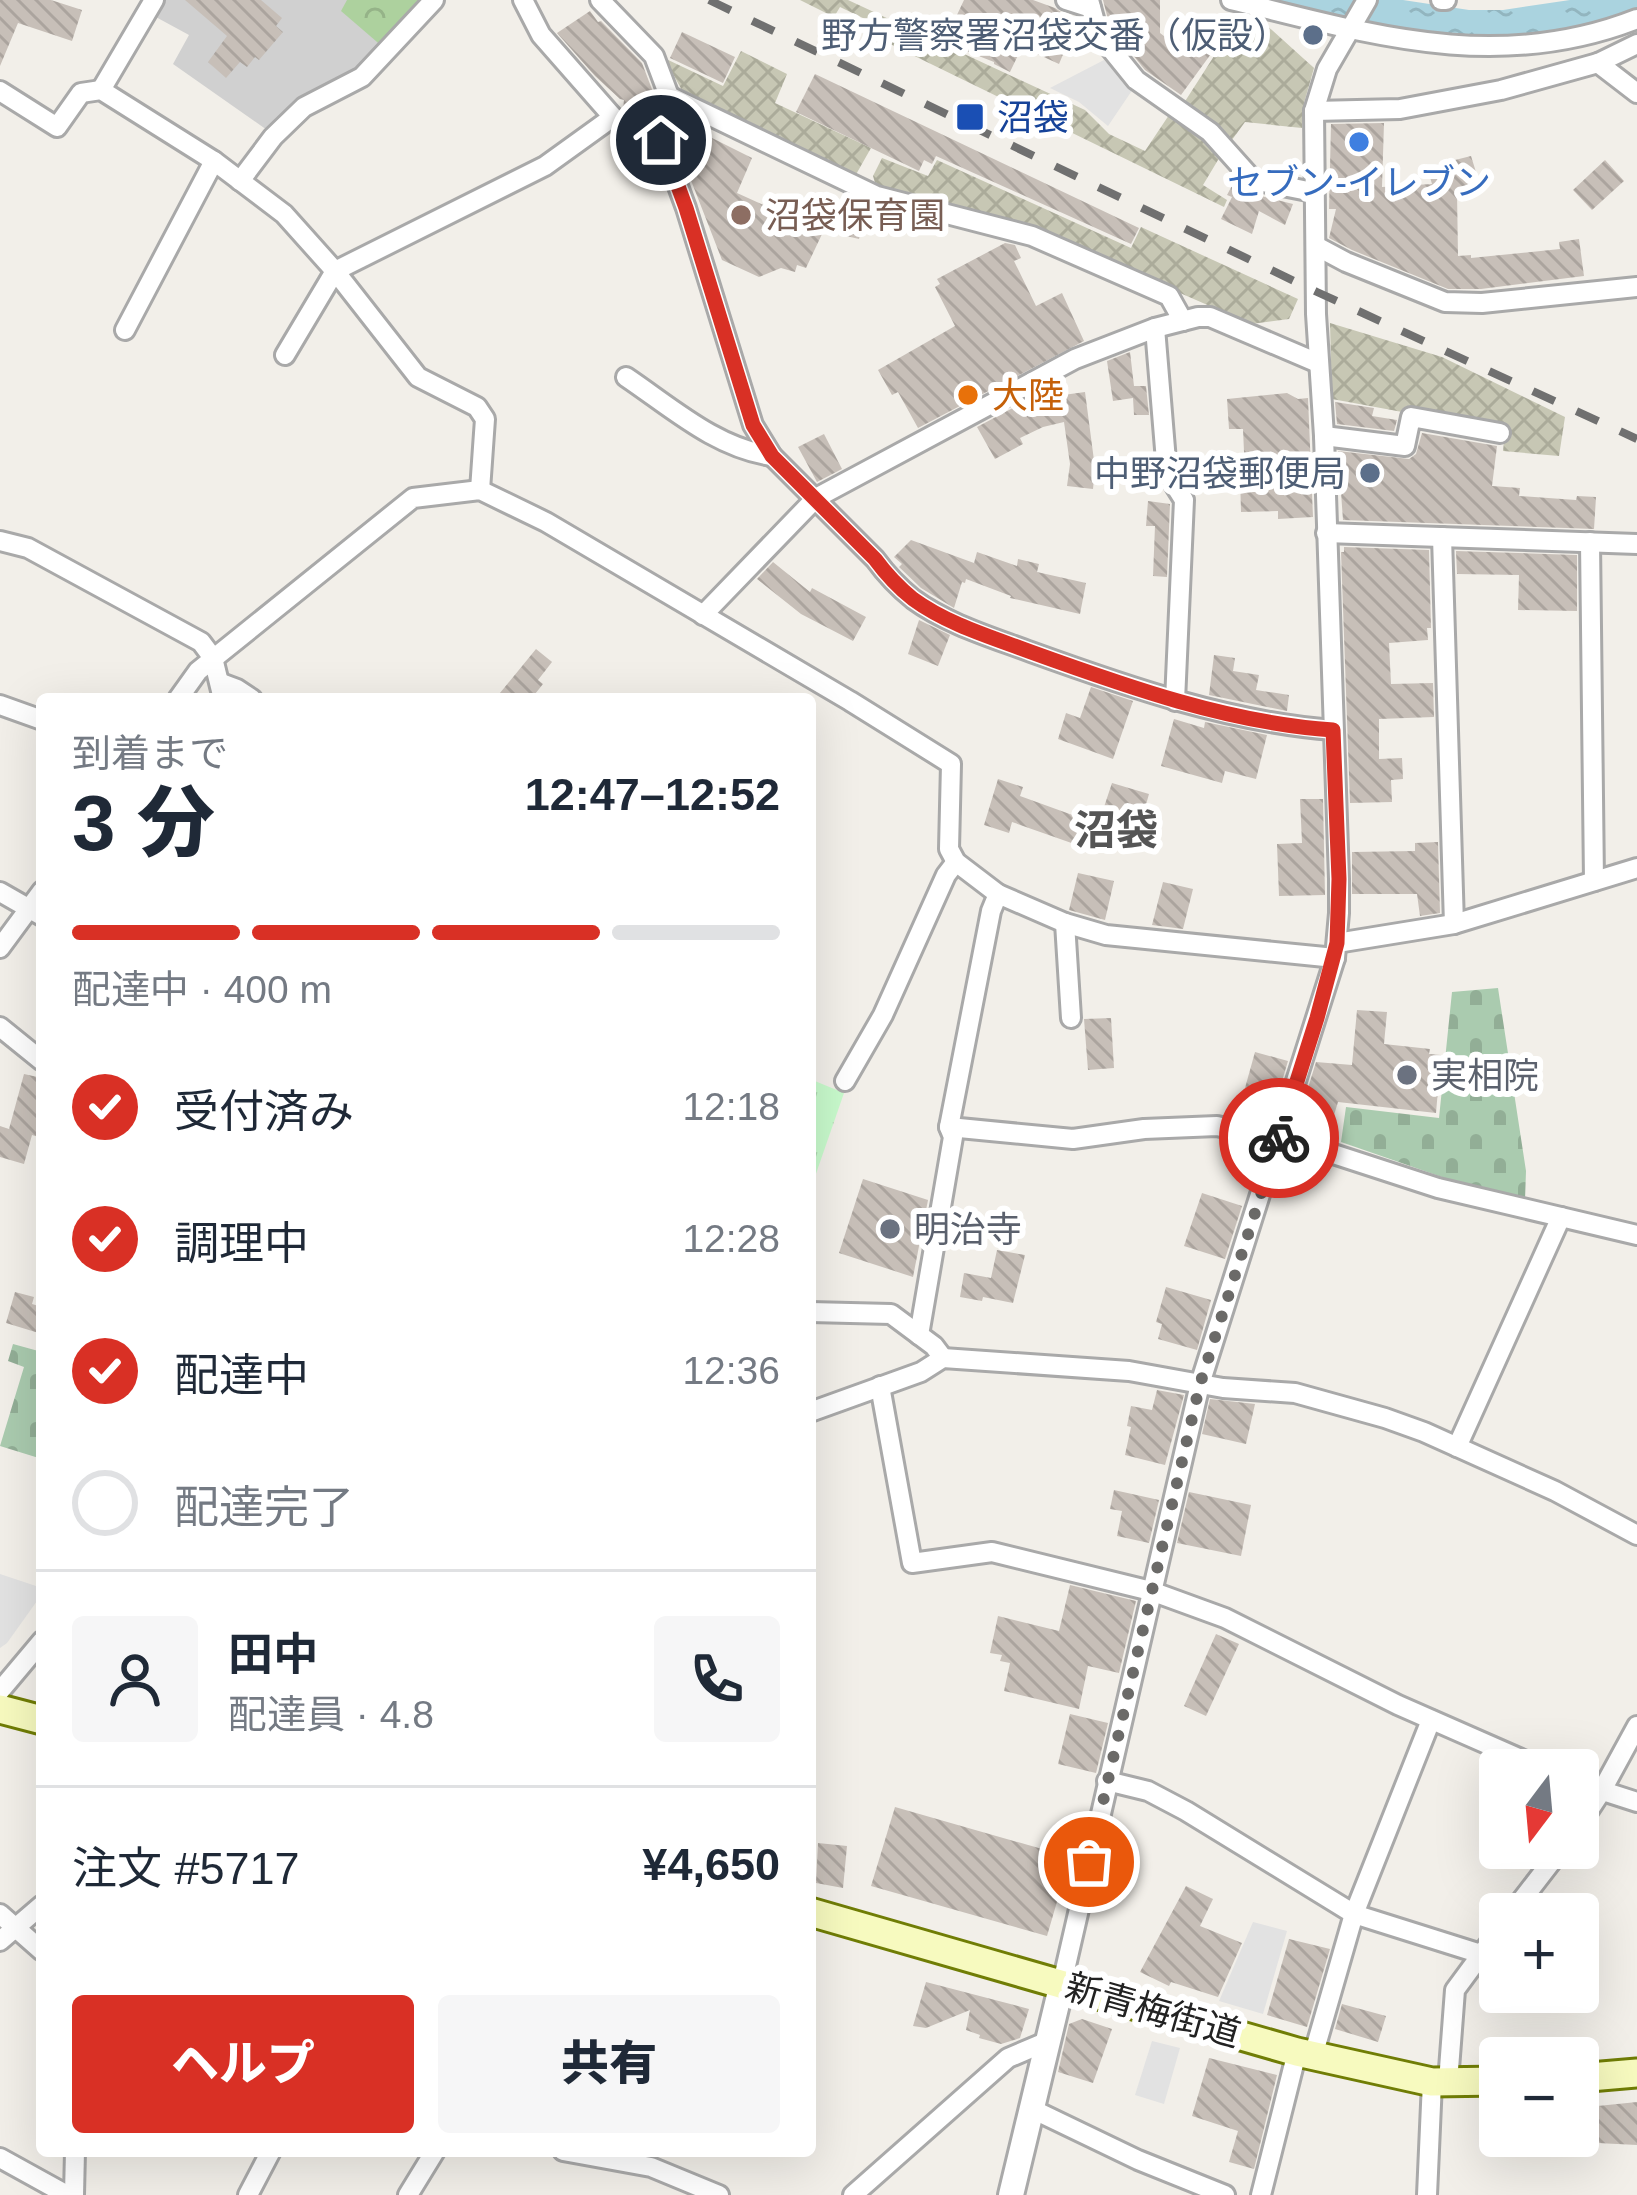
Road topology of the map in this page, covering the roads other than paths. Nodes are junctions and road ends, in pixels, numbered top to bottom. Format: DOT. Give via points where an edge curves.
graph roads {
  1 [pos="154,0"];
  2 [pos="434,0"];
  3 [pos="523,0"];
  4 [pos="600,0"];
  5 [pos="1066,0"];
  6 [pos="1232,0"];
  7 [pos="1367,0"];
  8 [pos="1090,4"];
  9 [pos="1637,20"];
  10 [pos="1353,27"];
  11 [pos="1637,44"];
  12 [pos="1598,63"];
  13 [pos="101,90"];
  14 [pos="0,91"];
  15 [pos="1637,93"];
  16 [pos="669,96"];
  17 [pos="1314,111"];
  18 [pos="613,117"];
  19 [pos="661,140"];
  20 [pos="214,161"];
  21 [pos="240,182"];
  22 [pos="1313,192"];
  23 [pos="1316,246"];
  24 [pos="335,272"];
  25 [pos="1637,287"];
  26 [pos="1183,321"];
  27 [pos="1155,328"];
  28 [pos="125,330"];
  29 [pos="285,355"];
  30 [pos="1318,363"];
  31 [pos="626,377"];
  32 [pos="1500,433"];
  33 [pos="1324,436"];
  34 [pos="772,456"];
  35 [pos="480,490"];
  36 [pos="816,498"];
  37 [pos="1326,533"];
  38 [pos="1442,538"];
  39 [pos="0,541"];
  40 [pos="1590,542"];
  41 [pos="1637,544"];
  42 [pos="703,615"];
  43 [pos="214,658"];
  44 [pos="222,691"];
  45 [pos="182,693"];
  46 [pos="1175,701"];
  47 [pos="0,705"];
  48 [pos="36,718"];
  49 [pos="1333,730"];
  50 [pos="956,862"];
  51 [pos="1637,868"];
  52 [pos="1594,881"];
  53 [pos="0,892"];
  54 [pos="998,894"];
  55 [pos="36,912"];
  56 [pos="1065,923"];
  57 [pos="1454,924"];
  58 [pos="0,948"];
  59 [pos="1336,950"];
  60 [pos="1071,1018"];
  61 [pos="0,1027"];
  62 [pos="36,1056"];
  63 [pos="845,1081"];
  64 [pos="949,1127"];
  65 [pos="1278,1141"];
  66 [pos="1561,1217"];
  67 [pos="1637,1235"];
  68 [pos="816,1312"];
  69 [pos="919,1335"];
  70 [pos="943,1358"];
  71 [pos="1200,1384"];
  72 [pos="880,1386"];
  73 [pos="816,1410"];
  74 [pos="1457,1447"];
  75 [pos="1637,1535"];
  76 [pos="1151,1592"];
  77 [pos="36,1648"];
  78 [pos="0,1691"];
  79 [pos="0,1709"];
  80 [pos="36,1718"];
  81 [pos="1431,1720"];
  82 [pos="1637,1726"];
  83 [pos="1498,1749"];
  84 [pos="1107,1781"];
  85 [pos="1601,1792"];
  86 [pos="1599,1795"];
  87 [pos="1637,1802"];
  88 [pos="1546,1869"];
  89 [pos="1527,1893"];
  90 [pos="36,1910"];
  91 [pos="0,1914"];
  92 [pos="816,1914"];
  93 [pos="1354,1914"];
  94 [pos="16,1928"];
  95 [pos="0,1941"];
  96 [pos="36,1946"];
  97 [pos="1479,1953"];
  98 [pos="1479,1957"];
  99 [pos="1062,1983"];
  100 [pos="1048,2041"];
  101 [pos="1305,2054"];
  102 [pos="1637,2073"];
  103 [pos="1599,2076"];
  104 [pos="1479,2081"];
  105 [pos="1440,2082"];
  106 [pos="1032,2109"];
  107 [pos="74,2157"];
  108 [pos="268,2157"];
  109 [pos="432,2157"];
  110 [pos="623,2157"];
  111 [pos="0,2158"];
  112 [pos="70,2195"];
  113 [pos="248,2195"];
  114 [pos="408,2195"];
  115 [pos="719,2195"];
  116 [pos="853,2195"];
  117 [pos="1011,2195"];
  118 [pos="1226,2195"];
  119 [pos="1261,2195"];
  120 [pos="1427,2195"];
  1 -- 13 [label="street"];
  2 -- 21 [label="street" via="362,77 304,107"];
  3 -- 18 [label="street" via="541,35"];
  4 -- 16 [label="street" via="654,56"];
  5 -- 8 [label="street"];
  6 -- 10 [label="street"];
  7 -- 10 [label="street"];
  8 -- 22 [label="street" via="1099,33 1136,80 1210,132 1253,180"];
  9 -- 10 [label="street" via="1519,48 1436,46"];
  10 -- 17 [label="street"];
  11 -- 12 [label="street"];
  12 -- 15 [label="street"];
  12 -- 17 [label="street" via="1415,107"];
  13 -- 14 [label="street" via="81,93 57,127"];
  13 -- 20 [label="street"];
  16 -- 19 [label="street"];
  16 -- 26 [label="street" via="877,196 1071,253 1169,296"];
  17 -- 22 [label="street"];
  18 -- 19 [label="street" via="645,143"];
  18 -- 24 [label="street" via="545,166"];
  19 -- 34 [label="street" via="753,425"];
  20 -- 21 [label="street"];
  20 -- 28 [label="street"];
  21 -- 24 [label="street" via="284,214"];
  22 -- 23 [label="street"];
  23 -- 25 [label="street" via="1445,302"];
  23 -- 30 [label="street"];
  24 -- 29 [label="street"];
  24 -- 35 [label="street" via="418,377 478,407 485,419"];
  26 -- 27 [label="street"];
  26 -- 30 [label="street" via="1210,317"];
  27 -- 36 [label="street" via="1075,359"];
  27 -- 46 [label="street" via="1167,472 1184,500"];
  30 -- 33 [label="street"];
  31 -- 34 [label="street" via="719,440"];
  32 -- 33 [label="street" via="1411,417 1405,446"];
  33 -- 37 [label="street"];
  34 -- 36 [label="street"];
  35 -- 42 [label="street"];
  35 -- 43 [label="street" via="413,498"];
  36 -- 42 [label="street"];
  36 -- 46 [label="street" via="928,608"];
  37 -- 38 [label="street"];
  37 -- 49 [label="street"];
  38 -- 40 [label="street"];
  38 -- 57 [label="street"];
  39 -- 43 [label="street" via="140,608 202,642"];
  40 -- 41 [label="street"];
  40 -- 52 [label="street"];
  42 -- 50 [label="street" via="951,764 949,849"];
  43 -- 44 [label="street"];
  43 -- 45 [label="street"];
  46 -- 49 [label="street"];
  47 -- 48 [label="street"];
  49 -- 59 [label="street"];
  50 -- 54 [label="street"];
  50 -- 63 [label="street"];
  51 -- 52 [label="street"];
  52 -- 57 [label="street"];
  53 -- 55 [label="street"];
  54 -- 56 [label="street"];
  54 -- 64 [label="street"];
  55 -- 58 [label="street"];
  56 -- 59 [label="street" via="1106,935"];
  56 -- 60 [label="street"];
  57 -- 59 [label="street"];
  59 -- 65 [label="street"];
  61 -- 62 [label="street"];
  64 -- 65 [label="street" via="1073,1139 1217,1126"];
  64 -- 69 [label="street"];
  65 -- 66 [label="street"];
  65 -- 71 [label="street"];
  66 -- 67 [label="street"];
  66 -- 74 [label="street"];
  68 -- 69 [label="street" via="891,1314"];
  69 -- 70 [label="street"];
  70 -- 71 [label="street"];
  70 -- 72 [label="street"];
  71 -- 74 [label="street" via="1295,1393"];
  71 -- 76 [label="street"];
  72 -- 73 [label="street"];
  72 -- 76 [label="street" via="911,1563 992,1552"];
  74 -- 75 [label="street"];
  76 -- 81 [label="street" via="1225,1618"];
  76 -- 84 [label="street"];
  77 -- 78 [label="street"];
  79 -- 80 [label="main road"];
  81 -- 83 [label="street"];
  81 -- 93 [label="street"];
  82 -- 85 [label="street"];
  84 -- 93 [label="street" via="1186,1811"];
  84 -- 99 [label="street"];
  85 -- 86 [label="street"];
  85 -- 87 [label="street"];
  88 -- 89 [label="street"];
  90 -- 94 [label="street"];
  91 -- 94 [label="street"];
  92 -- 99 [label="main road, 新青梅街道"];
  93 -- 97 [label="street"];
  93 -- 101 [label="street"];
  94 -- 95 [label="street"];
  94 -- 96 [label="street"];
  98 -- 105 [label="street" via="1455,1990"];
  99 -- 100 [label="street"];
  99 -- 101 [label="main road, 新青梅街道"];
  100 -- 106 [label="street"];
  100 -- 116 [label="street" via="1008,2058"];
  101 -- 105 [label="main road, 新青梅街道"];
  101 -- 119 [label="street"];
  102 -- 103 [label="main road"];
  104 -- 105 [label="main road, 新青梅街道"];
  105 -- 120 [label="street"];
  106 -- 117 [label="street"];
  106 -- 118 [label="street"];
  107 -- 112 [label="street"];
  108 -- 113 [label="street"];
  109 -- 114 [label="street"];
  110 -- 115 [label="street"];
  111 -- 112 [label="street"];
}
